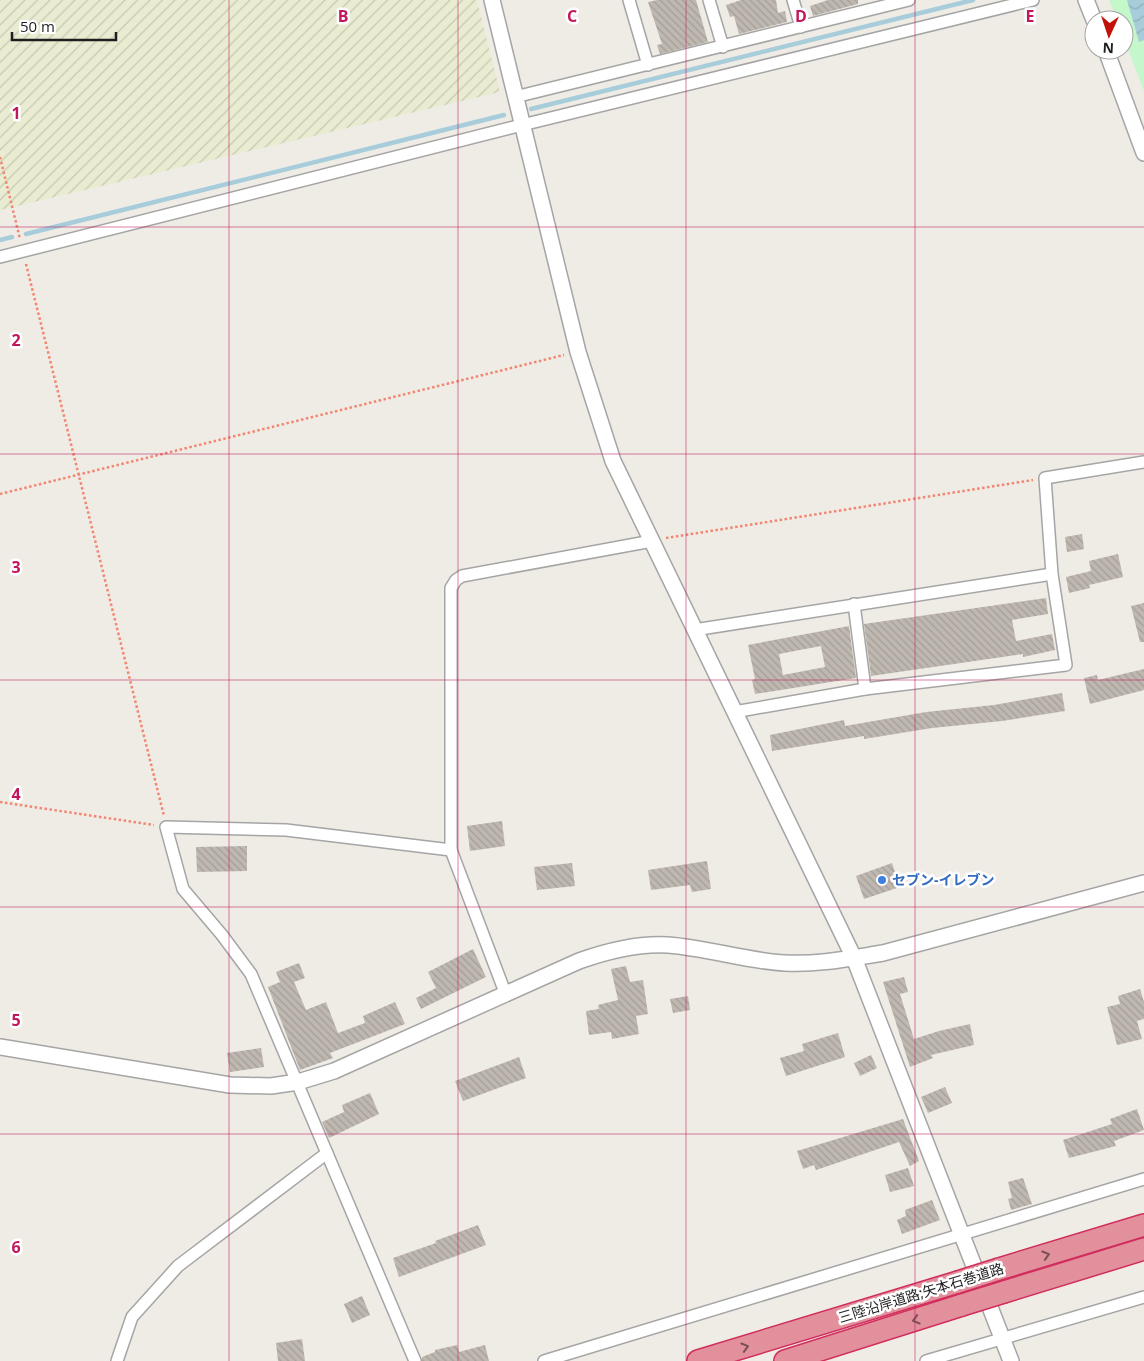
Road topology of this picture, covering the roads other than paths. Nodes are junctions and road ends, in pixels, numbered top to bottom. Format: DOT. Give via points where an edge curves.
graph roads {
  1 [pos="492,0"];
  2 [pos="628,0"];
  3 [pos="709,0"];
  4 [pos="793,0"];
  5 [pos="909,0"];
  6 [pos="1033,0"];
  7 [pos="864,5"];
  8 [pos="801,27"];
  9 [pos="723,47"];
  10 [pos="1110,60"];
  11 [pos="648,66"];
  12 [pos="515,97"];
  13 [pos="522,125"];
  14 [pos="1144,153"];
  15 [pos="0,257"];
  16 [pos="1144,462"];
  17 [pos="652,540"];
  18 [pos="1052,574"];
  19 [pos="854,604"];
  20 [pos="694,630"];
  21 [pos="865,689"];
  22 [pos="734,712"];
  23 [pos="451,850"];
  24 [pos="1144,883"];
  25 [pos="854,958"];
  26 [pos="506,995"];
  27 [pos="0,1047"];
  28 [pos="298,1082"];
  29 [pos="327,1153"];
  30 [pos="1144,1179"];
  31 [pos="1144,1225"];
  32 [pos="963,1235"];
  33 [pos="1144,1249"];
  34 [pos="1144,1297"];
  35 [pos="1002,1337"];
  36 [pos="967,1349"];
  37 [pos="117,1361"];
  38 [pos="415,1361"];
  39 [pos="544,1361"];
  40 [pos="698,1361"];
  41 [pos="785,1361"];
  42 [pos="926,1361"];
  43 [pos="960,1361"];
  44 [pos="1011,1361"];
  1 -- 12 [label="street"];
  2 -- 11 [label="street"];
  3 -- 9 [label="street"];
  4 -- 8 [label="street"];
  5 -- 7 [label="street"];
  6 -- 13 [label="street"];
  7 -- 8 [label="street"];
  8 -- 9 [label="street"];
  9 -- 11 [label="street"];
  10 -- 14 [label="street"];
  11 -- 12 [label="street"];
  12 -- 13 [label="street"];
  13 -- 15 [label="street"];
  13 -- 17 [label="street" via="578,352 613,461"];
  16 -- 18 [label="street" via="1045,478"];
  17 -- 20 [label="street"];
  17 -- 23 [label="street" via="462,576 456,580 451,588"];
  18 -- 19 [label="street"];
  18 -- 21 [label="street" via="1066,665"];
  19 -- 20 [label="street"];
  19 -- 21 [label="street"];
  20 -- 22 [label="street"];
  21 -- 22 [label="street"];
  22 -- 25 [label="street"];
  23 -- 26 [label="street"];
  23 -- 28 [label="street" via="286,830 166,827 183,889 251,974"];
  24 -- 25 [label="street"];
  25 -- 26 [label="street" via="784,963 691,948 646,946 603,953 579,961"];
  25 -- 32 [label="street"];
  26 -- 28 [label="street" via="334,1070"];
  27 -- 28 [label="street" via="230,1085 271,1086"];
  28 -- 29 [label="street"];
  29 -- 37 [label="street" via="178,1266 132,1317"];
  29 -- 38 [label="street"];
  30 -- 32 [label="street"];
  40 -- 31 [label="highway, 三陸沿岸道路;矢本石巻道路, one-way, bridge"];
  32 -- 35 [label="street"];
  32 -- 39 [label="street"];
  33 -- 41 [label="highway, 三陸沿岸道路;矢本石巻道路, one-way, bridge"];
  34 -- 35 [label="street"];
  35 -- 36 [label="street"];
  35 -- 44 [label="street"];
  36 -- 42 [label="street"];
  36 -- 43 [label="street"];
}
